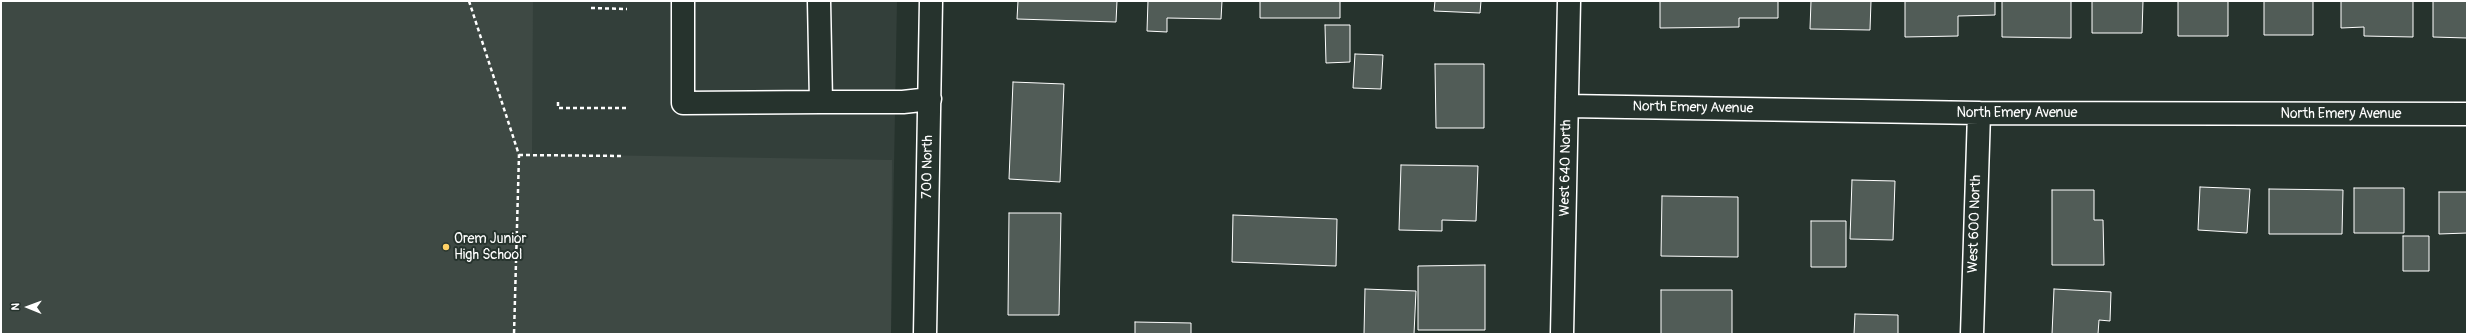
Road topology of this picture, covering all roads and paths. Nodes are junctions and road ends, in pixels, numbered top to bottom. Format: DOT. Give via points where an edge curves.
graph roads {
  1 [pos="469,1"];
  2 [pos="683,1"];
  3 [pos="819,1"];
  4 [pos="932,1"];
  5 [pos="1569,1"];
  6 [pos="591,8"];
  7 [pos="627,9"];
  8 [pos="930,99"];
  9 [pos="558,102"];
  10 [pos="820,102"];
  11 [pos="1568,106"];
  12 [pos="627,108"];
  13 [pos="1979,113"];
  14 [pos="2467,114"];
  15 [pos="519,155"];
  16 [pos="624,156"];
  17 [pos="514,334"];
  18 [pos="925,334"];
  19 [pos="1562,334"];
  20 [pos="1972,334"];
  1 -- 15 [label="path"];
  2 -- 10 [label="street" via="683,103"];
  3 -- 10 [label="street"];
  4 -- 8 [label="street, 700 North"];
  5 -- 11 [label="street, West 640 North"];
  6 -- 7 [label="path"];
  8 -- 10 [label="street" via="903,102"];
  8 -- 18 [label="street, 700 North"];
  9 -- 12 [label="path" via="558,108"];
  11 -- 13 [label="street, North Emery Avenue"];
  11 -- 19 [label="street, West 640 North"];
  13 -- 14 [label="street, North Emery Avenue"];
  13 -- 20 [label="street, West 600 North"];
  15 -- 16 [label="path"];
  15 -- 17 [label="path"];
}
